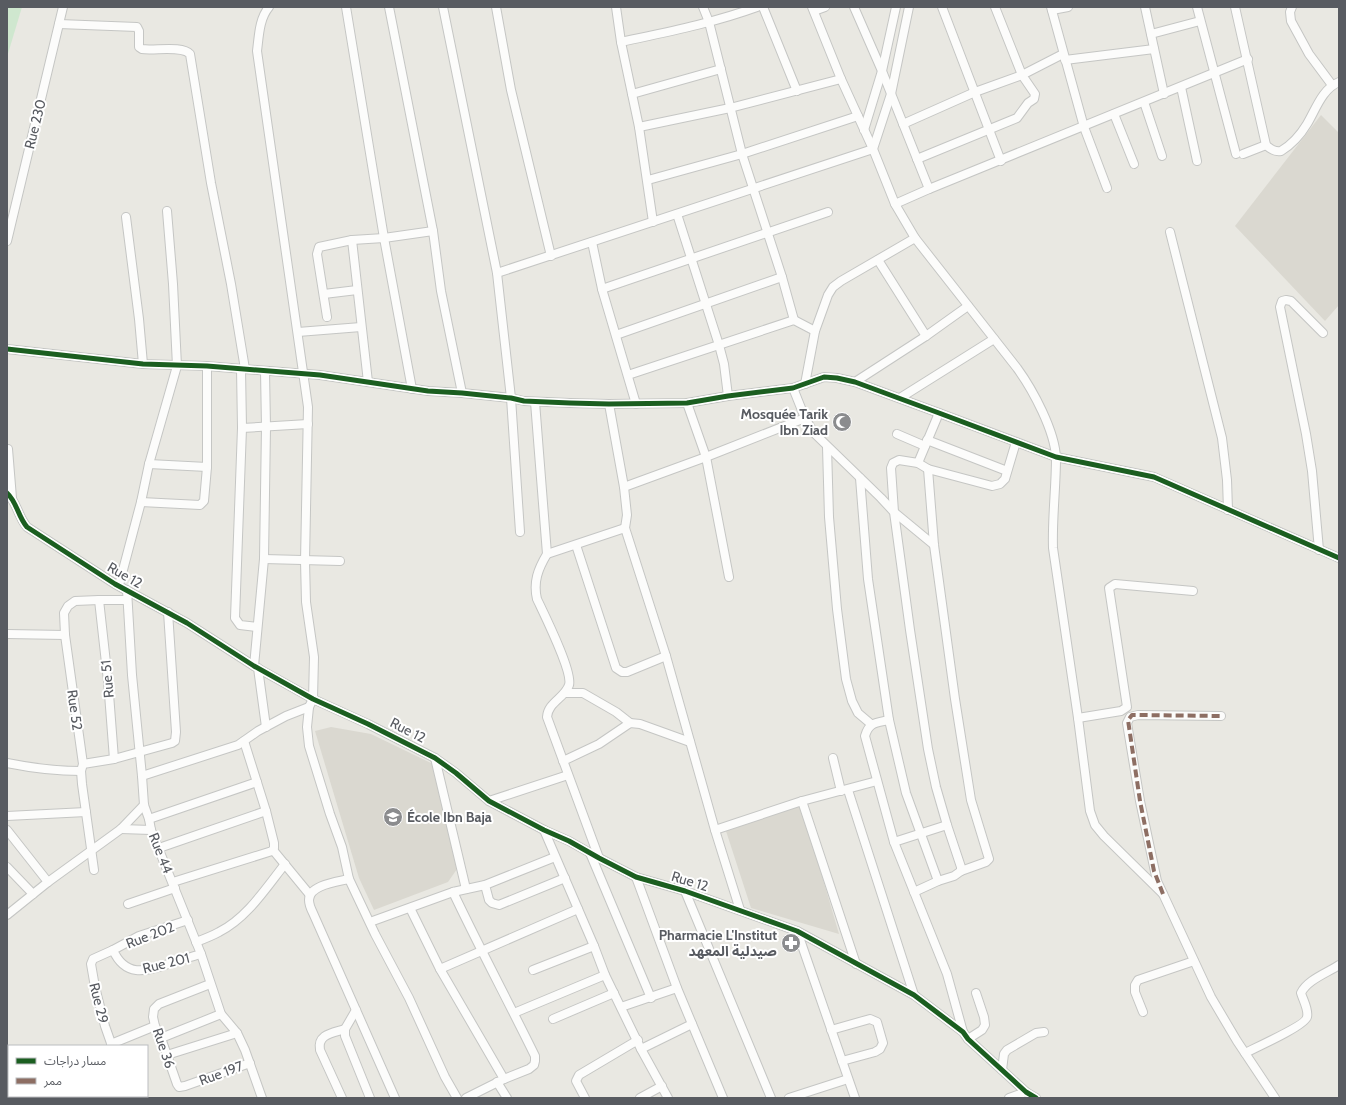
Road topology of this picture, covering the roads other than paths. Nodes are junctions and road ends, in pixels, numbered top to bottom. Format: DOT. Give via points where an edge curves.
graph roads {
  1 [pos="63,7"];
  2 [pos="269,7"];
  3 [pos="346,7"];
  4 [pos="388,7"];
  5 [pos="443,7"];
  6 [pos="496,7"];
  7 [pos="616,7"];
  8 [pos="703,7"];
  9 [pos="757,7"];
  10 [pos="763,7"];
  11 [pos="825,7"];
  12 [pos="854,7"];
  13 [pos="896,7"];
  14 [pos="909,7"];
  15 [pos="942,7"];
  16 [pos="995,7"];
  17 [pos="1068,7"];
  18 [pos="1145,7"];
  19 [pos="1197,7"];
  20 [pos="1235,7"];
  21 [pos="1292,7"];
  22 [pos="1051,8"];
  23 [pos="813,9"];
  24 [pos="1200,21"];
  25 [pos="709,22"];
  26 [pos="60,24"];
  27 [pos="1151,34"];
  28 [pos="621,42"];
  29 [pos="1154,49"];
  30 [pos="1064,57"];
  31 [pos="1248,59"];
  32 [pos="722,69"];
  33 [pos="882,71"];
  34 [pos="1214,73"];
  35 [pos="1022,75"];
  36 [pos="841,79"];
  37 [pos="1335,83"];
  38 [pos="1181,87"];
  39 [pos="797,91"];
  40 [pos="975,92"];
  41 [pos="632,94"];
  42 [pos="891,94"];
  43 [pos="1164,94"];
  44 [pos="1144,102"];
  45 [pos="730,108"];
  46 [pos="1114,114"];
  47 [pos="858,116"];
  48 [pos="902,124"];
  49 [pos="1084,127"];
  50 [pos="639,128"];
  51 [pos="864,130"];
  52 [pos="989,130"];
  53 [pos="1266,145"];
  54 [pos="873,149"];
  55 [pos="742,154"];
  56 [pos="1162,156"];
  57 [pos="917,160"];
  58 [pos="1001,161"];
  59 [pos="1197,161"];
  60 [pos="1134,164"];
  61 [pos="648,180"];
  62 [pos="1107,188"];
  63 [pos="752,189"];
  64 [pos="929,189"];
  65 [pos="895,204"];
  66 [pos="167,211"];
  67 [pos="828,212"];
  68 [pos="677,214"];
  69 [pos="126,217"];
  70 [pos="652,222"];
  71 [pos="433,231"];
  72 [pos="768,232"];
  73 [pos="1170,232"];
  74 [pos="384,238"];
  75 [pos="914,238"];
  76 [pos="352,240"];
  77 [pos="7,241"];
  78 [pos="592,242"];
  79 [pos="551,256"];
  80 [pos="691,259"];
  81 [pos="878,260"];
  82 [pos="497,274"];
  83 [pos="782,277"];
  84 [pos="602,289"];
  85 [pos="357,290"];
  86 [pos="324,294"];
  87 [pos="705,304"];
  88 [pos="968,306"];
  89 [pos="327,317"];
  90 [pos="794,320"];
  91 [pos="361,327"];
  92 [pos="815,331"];
  93 [pos="298,332"];
  94 [pos="1323,333"];
  95 [pos="616,335"];
  96 [pos="926,336"];
  97 [pos="994,339"];
  98 [pos="719,345"];
  99 [pos="7,349"];
  100 [pos="143,364"];
  101 [pos="177,366"];
  102 [pos="207,366"];
  103 [pos="243,369"];
  104 [pos="265,371"];
  105 [pos="304,374"];
  106 [pos="628,375"];
  107 [pos="368,382"];
  108 [pos="854,382"];
  109 [pos="804,384"];
  110 [pos="793,388"];
  111 [pos="412,389"];
  112 [pos="462,393"];
  113 [pos="728,396"];
  114 [pos="510,398"];
  115 [pos="900,398"];
  116 [pos="536,402"];
  117 [pos="687,403"];
  118 [pos="609,404"];
  119 [pos="636,404"];
  120 [pos="939,413"];
  121 [pos="805,418"];
  122 [pos="308,424"];
  123 [pos="266,427"];
  124 [pos="242,428"];
  125 [pos="897,434"];
  126 [pos="1016,442"];
  127 [pos="926,443"];
  128 [pos="827,447"];
  129 [pos="8,449"];
  130 [pos="706,457"];
  131 [pos="1056,457"];
  132 [pos="918,462"];
  133 [pos="150,464"];
  134 [pos="207,467"];
  135 [pos="928,468"];
  136 [pos="1007,471"];
  137 [pos="860,478"];
  138 [pos="624,487"];
  139 [pos="9,495"];
  140 [pos="141,502"];
  141 [pos="1228,510"];
  142 [pos="894,512"];
  143 [pos="625,528"];
  144 [pos="520,532"];
  145 [pos="934,544"];
  146 [pos="576,545"];
  147 [pos="1318,550"];
  148 [pos="547,554"];
  149 [pos="1339,558"];
  150 [pos="264,560"];
  151 [pos="305,561"];
  152 [pos="340,561"];
  153 [pos="729,577"];
  154 [pos="119,585"];
  155 [pos="127,590"];
  156 [pos="1193,591"];
  157 [pos="99,600"];
  158 [pos="127,600"];
  159 [pos="168,612"];
  160 [pos="257,627"];
  161 [pos="7,634"];
  162 [pos="65,635"];
  163 [pos="666,656"];
  164 [pos="256,667"];
  165 [pos="565,693"];
  166 [pos="313,699"];
  167 [pos="309,707"];
  168 [pos="1221,716"];
  169 [pos="1078,718"];
  170 [pos="889,720"];
  171 [pos="630,723"];
  172 [pos="871,724"];
  173 [pos="266,727"];
  174 [pos="244,740"];
  175 [pos="690,742"];
  176 [pos="139,752"];
  177 [pos="435,758"];
  178 [pos="833,758"];
  179 [pos="114,759"];
  180 [pos="562,761"];
  181 [pos="7,763"];
  182 [pos="82,767"];
  183 [pos="568,775"];
  184 [pos="142,776"];
  185 [pos="877,781"];
  186 [pos="257,782"];
  187 [pos="845,790"];
  188 [pos="489,801"];
  189 [pos="802,802"];
  190 [pos="144,805"];
  191 [pos="266,811"];
  192 [pos="86,812"];
  193 [pos="7,816"];
  194 [pos="149,819"];
  195 [pos="946,825"];
  196 [pos="120,829"];
  197 [pos="7,830"];
  198 [pos="151,830"];
  199 [pos="544,830"];
  200 [pos="715,830"];
  201 [pos="920,832"];
  202 [pos="894,842"];
  203 [pos="159,848"];
  204 [pos="91,850"];
  205 [pos="273,850"];
  206 [pos="590,853"];
  207 [pos="555,857"];
  208 [pos="599,858"];
  209 [pos="285,864"];
  210 [pos="7,867"];
  211 [pos="94,870"];
  212 [pos="961,871"];
  213 [pos="636,877"];
  214 [pos="565,878"];
  215 [pos="349,879"];
  216 [pos="938,881"];
  217 [pos="48,882"];
  218 [pos="174,885"];
  219 [pos="485,885"];
  220 [pos="466,889"];
  221 [pos="684,891"];
  222 [pos="453,892"];
  223 [pos="914,892"];
  224 [pos="33,894"];
  225 [pos="1163,894"];
  226 [pos="310,895"];
  227 [pos="128,904"];
  228 [pos="410,908"];
  229 [pos="578,909"];
  230 [pos="740,910"];
  231 [pos="7,915"];
  232 [pos="188,920"];
  233 [pos="370,922"];
  234 [pos="797,931"];
  235 [pos="196,942"];
  236 [pos="594,946"];
  237 [pos="113,950"];
  238 [pos="481,951"];
  239 [pos="201,954"];
  240 [pos="1194,961"];
  241 [pos="856,964"];
  242 [pos="1339,965"];
  243 [pos="440,969"];
  244 [pos="533,970"];
  245 [pos="605,975"];
  246 [pos="210,984"];
  247 [pos="677,988"];
  248 [pos="614,993"];
  249 [pos="976,993"];
  250 [pos="914,994"];
  251 [pos="651,998"];
  252 [pos="621,1007"];
  253 [pos="356,1010"];
  254 [pos="1143,1012"];
  255 [pos="514,1013"];
  256 [pos="221,1014"];
  257 [pos="553,1019"];
  258 [pos="692,1024"];
  259 [pos="156,1026"];
  260 [pos="345,1029"];
  261 [pos="831,1030"];
  262 [pos="1044,1032"];
  263 [pos="237,1033"];
  264 [pos="965,1036"];
  265 [pos="161,1038"];
  266 [pos="638,1040"];
  267 [pos="112,1045"];
  268 [pos="641,1050"];
  269 [pos="1245,1053"];
  270 [pos="167,1055"];
  271 [pos="842,1061"];
  272 [pos="250,1062"];
  273 [pos="1002,1070"];
  274 [pos="848,1079"];
  275 [pos="500,1081"];
  276 [pos="192,1084"];
  277 [pos="662,1086"];
  278 [pos="1026,1092"];
  279 [pos="259,1097"];
  280 [pos="1014,1097"];
  281 [pos="342,1098"];
  282 [pos="370,1098"];
  283 [pos="396,1098"];
  284 [pos="457,1098"];
  285 [pos="466,1098"];
  286 [pos="507,1098"];
  287 [pos="585,1098"];
  288 [pos="640,1098"];
  289 [pos="668,1098"];
  290 [pos="723,1098"];
  291 [pos="771,1098"];
  292 [pos="789,1098"];
  293 [pos="855,1098"];
  294 [pos="1036,1098"];
  295 [pos="1275,1098"];
  1 -- 26 [label="street, Rue 230"];
  2 -- 93 [label="street" via="260,26 257,51"];
  3 -- 74 [label="street"];
  4 -- 71 [label="street"];
  5 -- 82 [label="street"];
  6 -- 79 [label="street" via="511,90"];
  7 -- 28 [label="street"];
  8 -- 25 [label="street"];
  9 -- 25 [label="street"];
  10 -- 39 [label="street"];
  11 -- 23 [label="street"];
  12 -- 33 [label="street"];
  13 -- 33 [label="street"];
  14 -- 42 [label="street"];
  15 -- 40 [label="street"];
  16 -- 35 [label="street"];
  17 -- 22 [label="street"];
  18 -- 27 [label="street"];
  19 -- 24 [label="street"];
  20 -- 31 [label="street"];
  21 -- 37 [label="street" via="1291,21 1309,54"];
  22 -- 30 [label="street"];
  23 -- 36 [label="street"];
  24 -- 27 [label="street"];
  24 -- 34 [label="street"];
  25 -- 28 [label="street"];
  25 -- 32 [label="street"];
  26 -- 77 [label="street, Rue 230"];
  26 -- 103 [label="street" via="137,27 139,47 142,49 176,49 189,53 231,284"];
  27 -- 29 [label="street"];
  28 -- 41 [label="street"];
  29 -- 30 [label="street"];
  29 -- 43 [label="street"];
  30 -- 35 [label="street"];
  30 -- 49 [label="street"];
  31 -- 34 [label="street"];
  31 -- 53 [label="street"];
  32 -- 41 [label="street"];
  32 -- 45 [label="street"];
  33 -- 42 [label="street"];
  33 -- 51 [label="street"];
  34 -- 38 [label="street"];
  34 -- 53 [label="street" via="1239,154"];
  35 -- 40 [label="street"];
  35 -- 52 [label="street" via="1035,94 1034,99 1017,118"];
  36 -- 39 [label="street"];
  36 -- 47 [label="street"];
  37 -- 53 [label="street" via="1317,104 1306,126 1285,149 1276,151"];
  38 -- 43 [label="street"];
  38 -- 59 [label="street"];
  39 -- 45 [label="street"];
  40 -- 48 [label="street"];
  40 -- 52 [label="street"];
  41 -- 50 [label="street"];
  42 -- 48 [label="street"];
  42 -- 54 [label="street"];
  43 -- 44 [label="street"];
  44 -- 46 [label="street"];
  44 -- 56 [label="street"];
  45 -- 50 [label="street"];
  45 -- 55 [label="street"];
  46 -- 49 [label="street"];
  46 -- 60 [label="street"];
  47 -- 51 [label="street"];
  47 -- 55 [label="street"];
  48 -- 57 [label="street"];
  49 -- 58 [label="street"];
  49 -- 62 [label="street"];
  50 -- 61 [label="street"];
  51 -- 54 [label="street"];
  52 -- 57 [label="street"];
  52 -- 58 [label="street"];
  54 -- 63 [label="street"];
  54 -- 65 [label="street"];
  55 -- 61 [label="street"];
  55 -- 63 [label="street"];
  57 -- 64 [label="street"];
  58 -- 64 [label="street"];
  61 -- 70 [label="street"];
  63 -- 68 [label="street"];
  63 -- 72 [label="street"];
  64 -- 65 [label="street"];
  65 -- 75 [label="street"];
  66 -- 101 [label="street"];
  67 -- 72 [label="street"];
  68 -- 70 [label="street"];
  68 -- 80 [label="street"];
  69 -- 100 [label="street"];
  70 -- 78 [label="street"];
  71 -- 74 [label="street"];
  71 -- 112 [label="street" via="441,292"];
  72 -- 80 [label="street"];
  72 -- 83 [label="street"];
  73 -- 141 [label="street" via="1222,438"];
  74 -- 76 [label="street"];
  74 -- 111 [label="street"];
  75 -- 81 [label="street"];
  75 -- 88 [label="street"];
  76 -- 85 [label="street"];
  76 -- 86 [label="street" via="318,248"];
  78 -- 79 [label="street"];
  78 -- 84 [label="street"];
  79 -- 82 [label="street"];
  80 -- 84 [label="street"];
  80 -- 87 [label="street"];
  81 -- 92 [label="street" via="833,287"];
  81 -- 96 [label="street"];
  82 -- 114 [label="street"];
  83 -- 87 [label="street"];
  83 -- 90 [label="street"];
  84 -- 95 [label="street"];
  85 -- 86 [label="street"];
  85 -- 91 [label="street"];
  86 -- 89 [label="street"];
  87 -- 95 [label="street"];
  87 -- 98 [label="street"];
  88 -- 96 [label="street"];
  88 -- 97 [label="street"];
  90 -- 92 [label="street"];
  90 -- 98 [label="street"];
  91 -- 93 [label="street"];
  91 -- 107 [label="street"];
  92 -- 109 [label="street"];
  93 -- 105 [label="street"];
  94 -- 147 [label="street" via="1291,301 1282,302 1280,307 1312,471"];
  95 -- 106 [label="street"];
  96 -- 108 [label="street"];
  97 -- 115 [label="street"];
  97 -- 131 [label="street" via="1027,381 1040,406"];
  98 -- 106 [label="street"];
  98 -- 113 [label="street"];
  99 -- 100 [label="street"];
  100 -- 101 [label="street"];
  101 -- 102 [label="street"];
  101 -- 133 [label="street"];
  102 -- 103 [label="street"];
  102 -- 134 [label="street"];
  103 -- 104 [label="street"];
  103 -- 124 [label="street"];
  104 -- 105 [label="street"];
  104 -- 123 [label="street"];
  105 -- 107 [label="street"];
  105 -- 122 [label="street"];
  106 -- 119 [label="street"];
  107 -- 111 [label="street"];
  108 -- 109 [label="street" via="824,377"];
  108 -- 115 [label="street"];
  109 -- 110 [label="street"];
  110 -- 113 [label="street"];
  110 -- 121 [label="street"];
  111 -- 112 [label="street"];
  112 -- 114 [label="street"];
  113 -- 117 [label="street"];
  114 -- 116 [label="street"];
  114 -- 144 [label="street"];
  115 -- 120 [label="street"];
  116 -- 118 [label="street"];
  116 -- 148 [label="street"];
  117 -- 119 [label="street"];
  117 -- 130 [label="street"];
  118 -- 119 [label="street"];
  118 -- 138 [label="street"];
  120 -- 126 [label="street"];
  120 -- 127 [label="street"];
  121 -- 128 [label="street"];
  121 -- 130 [label="street"];
  122 -- 123 [label="street"];
  122 -- 151 [label="street"];
  123 -- 124 [label="street"];
  123 -- 150 [label="street"];
  124 -- 160 [label="street" via="235,618 240,625"];
  125 -- 127 [label="street"];
  126 -- 131 [label="street"];
  126 -- 136 [label="street"];
  127 -- 132 [label="street"];
  127 -- 136 [label="street"];
  128 -- 137 [label="street"];
  128 -- 172 [label="street" via="829,517 846,679 858,713"];
  129 -- 139 [label="street"];
  130 -- 138 [label="street"];
  130 -- 153 [label="street"];
  131 -- 141 [label="street" via="1154,477"];
  131 -- 169 [label="street" via="1053,548"];
  132 -- 135 [label="street"];
  132 -- 142 [label="street" via="899,460 894,461 891,466"];
  133 -- 134 [label="street"];
  133 -- 140 [label="street"];
  134 -- 140 [label="street" via="205,499 201,504"];
  135 -- 136 [label="street" via="992,486 1003,482"];
  135 -- 145 [label="street"];
  137 -- 142 [label="street"];
  137 -- 170 [label="street" via="868,579"];
  138 -- 143 [label="street" via="627,515"];
  139 -- 154 [label="street, Rue 12" via="27,527"];
  140 -- 154 [label="street"];
  141 -- 147 [label="street"];
  142 -- 145 [label="street"];
  142 -- 195 [label="street" via="928,749"];
  143 -- 146 [label="street"];
  143 -- 163 [label="street"];
  145 -- 212 [label="street" via="971,800 989,859"];
  146 -- 148 [label="street"];
  146 -- 163 [label="street" via="616,668 627,672"];
  147 -- 149 [label="street"];
  148 -- 165 [label="street" via="536,576 535,590 570,676"];
  150 -- 151 [label="street"];
  150 -- 160 [label="street"];
  151 -- 152 [label="street"];
  151 -- 166 [label="street" via="306,602 314,657"];
  154 -- 155 [label="street, Rue 12"];
  155 -- 158 [label="street, Rue 44"];
  155 -- 159 [label="street, Rue 12"];
  156 -- 169 [label="street" via="1115,584 1109,588 1127,707 1121,711"];
  157 -- 158 [label="street, Rue 52"];
  157 -- 162 [label="street, Rue 52" via="75,601 68,606 64,613"];
  157 -- 179 [label="street, Rue 51"];
  158 -- 176 [label="street, Rue 44"];
  159 -- 164 [label="street, Rue 12"];
  159 -- 176 [label="street" via="176,738 172,743"];
  160 -- 164 [label="street"];
  161 -- 162 [label="street"];
  162 -- 182 [label="street, Rue 52"];
  163 -- 175 [label="street"];
  164 -- 166 [label="street, Rue 12"];
  164 -- 173 [label="street"];
  165 -- 171 [label="street" via="583,693"];
  165 -- 180 [label="street" via="549,708 547,717"];
  166 -- 167 [label="street"];
  166 -- 177 [label="street, Rue 12"];
  167 -- 173 [label="street"];
  167 -- 215 [label="street" via="307,727 310,746 342,847"];
  168 -- 225 [label="street" via="1138,715 1128,720 1154,871"];
  169 -- 225 [label="street" via="1090,811 1095,825"];
  170 -- 172 [label="street"];
  170 -- 201 [label="street" via="906,793"];
  171 -- 175 [label="street" via="640,724"];
  171 -- 180 [label="street" via="599,744"];
  172 -- 185 [label="street" via="866,729 865,736"];
  173 -- 174 [label="street"];
  174 -- 184 [label="street" via="230,748"];
  174 -- 186 [label="street"];
  175 -- 200 [label="street"];
  176 -- 179 [label="street"];
  176 -- 184 [label="street, Rue 44"];
  177 -- 188 [label="street, Rue 12"];
  177 -- 220 [label="street"];
  178 -- 187 [label="street"];
  179 -- 182 [label="street"];
  180 -- 183 [label="street"];
  181 -- 182 [label="street" via="64,771"];
  182 -- 192 [label="street, Rue 52"];
  183 -- 188 [label="street"];
  183 -- 208 [label="street"];
  184 -- 190 [label="street, Rue 44"];
  185 -- 187 [label="street"];
  185 -- 202 [label="street"];
  186 -- 191 [label="street"];
  186 -- 194 [label="street"];
  187 -- 189 [label="street"];
  187 -- 250 [label="street"];
  188 -- 199 [label="street, Rue 12"];
  189 -- 200 [label="street"];
  189 -- 241 [label="street"];
  190 -- 194 [label="street, Rue 44"];
  190 -- 196 [label="street"];
  191 -- 203 [label="street"];
  191 -- 205 [label="street" via="274,843"];
  192 -- 193 [label="street"];
  192 -- 204 [label="street, Rue 52"];
  194 -- 198 [label="street, Rue 44"];
  195 -- 201 [label="street"];
  195 -- 212 [label="street"];
  196 -- 198 [label="street"];
  196 -- 204 [label="street"];
  197 -- 217 [label="street"];
  198 -- 203 [label="street, Rue 44"];
  199 -- 206 [label="street, Rue 12" via="569,840"];
  199 -- 207 [label="street"];
  200 -- 230 [label="street"];
  201 -- 202 [label="street"];
  201 -- 216 [label="street"];
  202 -- 223 [label="street"];
  203 -- 218 [label="street, Rue 44"];
  204 -- 211 [label="street"];
  204 -- 217 [label="street"];
  205 -- 209 [label="street"];
  205 -- 218 [label="street"];
  206 -- 208 [label="street, Rue 12"];
  206 -- 251 [label="street"];
  207 -- 214 [label="street"];
  207 -- 219 [label="street"];
  208 -- 213 [label="street, Rue 12"];
  209 -- 226 [label="street"];
  209 -- 235 [label="street" via="260,896 237,919 219,932"];
  210 -- 224 [label="street"];
  212 -- 216 [label="street"];
  213 -- 221 [label="street, Rue 12"];
  213 -- 247 [label="street"];
  214 -- 219 [label="street" via="499,905 489,900"];
  214 -- 229 [label="street"];
  215 -- 226 [label="street" via="313,890"];
  215 -- 233 [label="street"];
  216 -- 223 [label="street"];
  217 -- 224 [label="street"];
  218 -- 227 [label="street"];
  218 -- 232 [label="street, Rue 44"];
  219 -- 220 [label="street"];
  220 -- 222 [label="street"];
  221 -- 230 [label="street, Rue 12"];
  221 -- 291 [label="street"];
  222 -- 228 [label="street"];
  222 -- 238 [label="street"];
  223 -- 264 [label="street" via="947,974"];
  224 -- 231 [label="street"];
  225 -- 240 [label="street"];
  226 -- 253 [label="street" via="312,913"];
  228 -- 233 [label="street"];
  228 -- 243 [label="street"];
  229 -- 236 [label="street"];
  229 -- 238 [label="street"];
  230 -- 234 [label="street, Rue 12"];
  232 -- 235 [label="street, Rue 44"];
  232 -- 237 [label="street, Rue 202" via="139,936"];
  233 -- 284 [label="street"];
  234 -- 241 [label="street, Rue 12"];
  234 -- 261 [label="street"];
  235 -- 239 [label="street, Rue 44"];
  236 -- 244 [label="street"];
  236 -- 245 [label="street"];
  237 -- 239 [label="street, Rue 201" via="122,964 144,971"];
  237 -- 267 [label="street, Rue 29" via="93,959 91,964 103,1020"];
  238 -- 243 [label="street"];
  238 -- 255 [label="street"];
  239 -- 246 [label="street, Rue 44"];
  240 -- 254 [label="street" via="1138,980 1135,992"];
  240 -- 269 [label="street" via="1211,997"];
  241 -- 250 [label="street, Rue 12"];
  242 -- 269 [label="street" via="1303,989 1301,993 1307,1010 1307,1020"];
  243 -- 275 [label="street"];
  245 -- 248 [label="street"];
  245 -- 255 [label="street"];
  246 -- 256 [label="street, Rue 44"];
  246 -- 259 [label="street, Rue 36" via="154,1008"];
  247 -- 251 [label="street"];
  247 -- 258 [label="street"];
  248 -- 252 [label="street"];
  248 -- 257 [label="street"];
  249 -- 264 [label="street" via="985,1025 982,1030"];
  250 -- 264 [label="street, Rue 12"];
  251 -- 252 [label="street"];
  252 -- 266 [label="street"];
  253 -- 260 [label="street"];
  253 -- 283 [label="street"];
  255 -- 275 [label="street" via="536,1061 529,1068"];
  256 -- 263 [label="street, Rue 44"];
  256 -- 265 [label="street"];
  258 -- 268 [label="street"];
  258 -- 290 [label="street"];
  259 -- 265 [label="street, Rue 36"];
  259 -- 267 [label="street"];
  260 -- 281 [label="street" via="324,1036 319,1044"];
  260 -- 282 [label="street" via="346,1042"];
  261 -- 271 [label="street"];
  261 -- 271 [label="street" via="870,1019 877,1022 883,1043 880,1049"];
  262 -- 273 [label="street" via="1036,1033 1006,1050"];
  263 -- 270 [label="street"];
  263 -- 272 [label="street, Rue 44"];
  264 -- 273 [label="street, Rue 12"];
  265 -- 270 [label="street, Rue 36"];
  266 -- 268 [label="street"];
  266 -- 287 [label="street" via="579,1075 576,1081"];
  268 -- 277 [label="street"];
  269 -- 295 [label="street"];
  270 -- 276 [label="street, Rue 36" via="177,1084 182,1087"];
  271 -- 274 [label="street"];
  272 -- 276 [label="street, Rue 197"];
  272 -- 279 [label="street, Rue 44"];
  273 -- 278 [label="street, Rue 12"];
  274 -- 292 [label="street"];
  274 -- 293 [label="street"];
  275 -- 285 [label="street"];
  275 -- 286 [label="street"];
  277 -- 288 [label="street"];
  277 -- 289 [label="street"];
  278 -- 280 [label="street"];
  278 -- 294 [label="street, Rue 12"];
}
